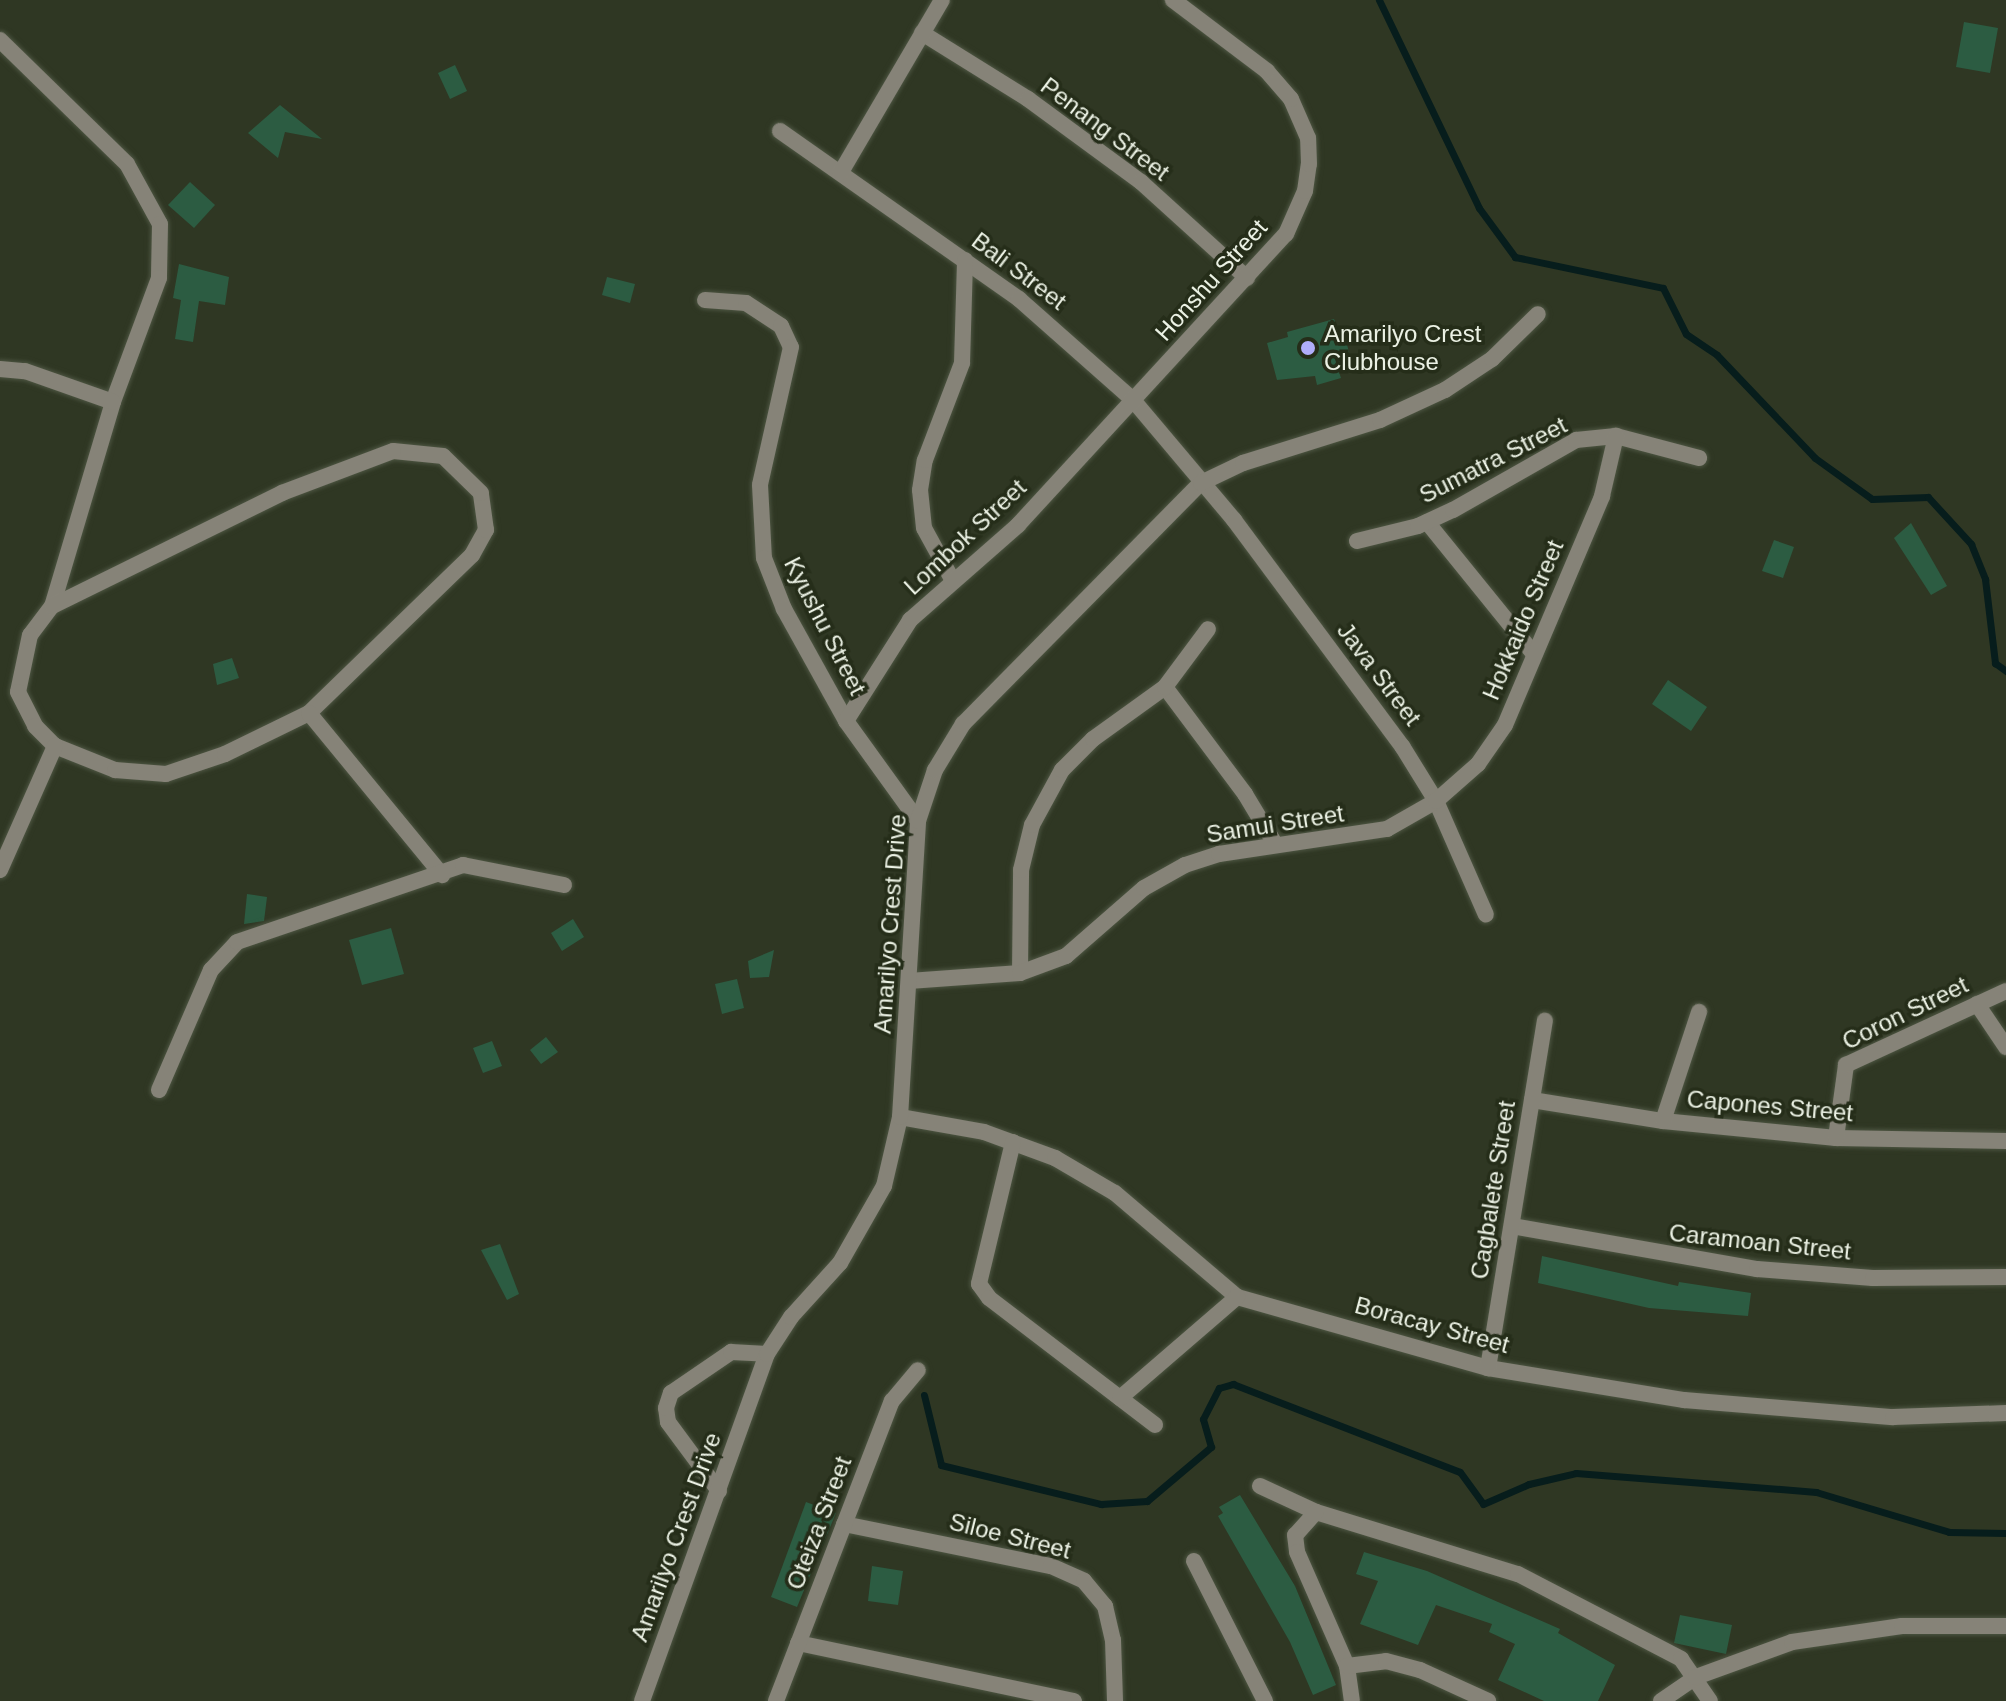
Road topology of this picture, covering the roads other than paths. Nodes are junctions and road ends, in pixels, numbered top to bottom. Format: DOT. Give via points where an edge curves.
graph roads {
  1 [pos="942,0"];
  2 [pos="1173,0"];
  3 [pos="922,33"];
  4 [pos="0,40"];
  5 [pos="780,131"];
  6 [pos="841,172"];
  7 [pos="965,260"];
  8 [pos="1247,278"];
  9 [pos="705,300"];
  10 [pos="1538,314"];
  11 [pos="0,369"];
  12 [pos="1133,400"];
  13 [pos="113,402"];
  14 [pos="1616,436"];
  15 [pos="1699,458"];
  16 [pos="1201,483"];
  17 [pos="1427,522"];
  18 [pos="1357,541"];
  19 [pos="953,581"];
  20 [pos="52,606"];
  21 [pos="1208,629"];
  22 [pos="1534,654"];
  23 [pos="1165,687"];
  24 [pos="309,713"];
  25 [pos="846,721"];
  26 [pos="55,746"];
  27 [pos="1436,801"];
  28 [pos="918,821"];
  29 [pos="1275,844"];
  30 [pos="0,870"];
  31 [pos="442,875"];
  32 [pos="564,885"];
  33 [pos="1486,915"];
  34 [pos="1020,973"];
  35 [pos="909,981"];
  36 [pos="2006,991"];
  37 [pos="1977,1004"];
  38 [pos="1699,1012"];
  39 [pos="1545,1021"];
  40 [pos="2006,1047"];
  41 [pos="159,1090"];
  42 [pos="1532,1100"];
  43 [pos="900,1117"];
  44 [pos="1663,1121"];
  45 [pos="1836,1138"];
  46 [pos="2006,1141"];
  47 [pos="1013,1142"];
  48 [pos="1512,1226"];
  49 [pos="2006,1277"];
  50 [pos="1237,1297"];
  51 [pos="767,1354"];
  52 [pos="1488,1368"];
  53 [pos="918,1370"];
  54 [pos="1120,1398"];
  55 [pos="2006,1413"];
  56 [pos="1155,1425"];
  57 [pos="1260,1486"];
  58 [pos="719,1491"];
  59 [pos="1316,1512"];
  60 [pos="844,1524"];
  61 [pos="1194,1561"];
  62 [pos="2006,1626"];
  63 [pos="798,1643"];
  64 [pos="1347,1666"];
  65 [pos="1696,1677"];
  66 [pos="642,1701"];
  67 [pos="776,1701"];
  68 [pos="1074,1701"];
  69 [pos="1115,1701"];
  70 [pos="1265,1701"];
  71 [pos="1352,1701"];
  72 [pos="1488,1701"];
  73 [pos="1661,1701"];
  74 [pos="1710,1701"];
  1 -- 3 [label="street"];
  2 -- 8 [label="street, Honshu Street" via="1267,71 1291,99 1308,138 1305,191 1286,234"];
  3 -- 6 [label="street"];
  3 -- 8 [label="street, Penang Street" via="1028,99 1141,182"];
  4 -- 13 [label="street" via="127,164 160,224 159,278"];
  5 -- 6 [label="street, Bali Street"];
  6 -- 7 [label="street, Bali Street"];
  7 -- 12 [label="street, Bali Street" via="1055,327"];
  7 -- 19 [label="street" via="962,363 925,460 920,490 924,528"];
  8 -- 12 [label="street, Honshu Street"];
  9 -- 25 [label="street, Kyushu Street" via="746,303 781,326 791,347 760,485 764,558 784,609"];
  10 -- 16 [label="street, Amarilyo Crest Drive" via="1492,359 1445,390 1380,420 1243,463"];
  11 -- 13 [label="street" via="25,371"];
  12 -- 16 [label="street, Bali Street"];
  12 -- 19 [label="street, Lombok Street" via="1018,525"];
  13 -- 20 [label="street"];
  14 -- 15 [label="street, Sumatra Street"];
  14 -- 17 [label="street, Sumatra Street" via="1576,440"];
  14 -- 22 [label="street, Hokkaido Street" via="1602,496"];
  16 -- 27 [label="street, Java Street" via="1393,733"];
  16 -- 28 [label="street, Amarilyo Crest Drive" via="963,724 935,770"];
  17 -- 18 [label="street, Sumatra Street"];
  17 -- 22 [label="street"];
  19 -- 25 [label="street, Lombok Street" via="910,620"];
  20 -- 24 [label="street" via="350,465 393,451 443,456 481,493 486,530 472,555"];
  20 -- 26 [label="street" via="30,635 18,692 35,726"];
  21 -- 23 [label="street"];
  22 -- 27 [label="street, Hokkaido Street" via="1505,725 1478,764"];
  23 -- 29 [label="street" via="1245,794"];
  23 -- 34 [label="street" via="1093,739 1062,770 1032,825 1021,870"];
  24 -- 26 [label="street" via="225,754 166,774 115,770"];
  24 -- 31 [label="street"];
  25 -- 28 [label="street, Kyushu Street"];
  26 -- 30 [label="street"];
  27 -- 29 [label="street, Samui Street" via="1387,829"];
  27 -- 33 [label="street, Java Street"];
  28 -- 35 [label="street, Amarilyo Crest Drive"];
  29 -- 34 [label="street, Samui Street" via="1185,865 1144,888 1066,956"];
  31 -- 32 [label="street" via="463,865 488,866"];
  31 -- 41 [label="street" via="237,942 211,970"];
  34 -- 35 [label="street, Samui Street"];
  35 -- 43 [label="street, Amarilyo Crest Drive"];
  36 -- 37 [label="street, Coron Street"];
  37 -- 40 [label="street"];
  37 -- 45 [label="street, Coron Street" via="1846,1065"];
  38 -- 44 [label="street"];
  39 -- 42 [label="street, Cagbalete Street"];
  42 -- 44 [label="street, Capones Street"];
  42 -- 48 [label="street, Cagbalete Street"];
  43 -- 47 [label="street, Boracay Street"];
  43 -- 51 [label="street, Amarilyo Crest Drive" via="884,1186 861,1231"];
  44 -- 45 [label="street, Capones Street"];
  45 -- 46 [label="street, Capones Street"];
  47 -- 50 [label="street, Boracay Street" via="1055,1158 1115,1193"];
  47 -- 54 [label="street" via="979,1284 989,1298"];
  48 -- 49 [label="street, Caramoan Street" via="1757,1269 1873,1278"];
  48 -- 52 [label="street, Cagbalete Street"];
  50 -- 52 [label="street, Boracay Street"];
  50 -- 54 [label="street"];
  51 -- 58 [label="street, Amarilyo Crest Drive"];
  51 -- 58 [label="street" via="731,1352 671,1393 668,1422"];
  52 -- 55 [label="street, Boracay Street" via="1684,1400 1893,1417"];
  53 -- 60 [label="street, Oteiza Street" via="892,1401"];
  54 -- 56 [label="street"];
  57 -- 59 [label="street"];
  58 -- 66 [label="street, Amarilyo Crest Drive"];
  59 -- 64 [label="street" via="1295,1535 1297,1552"];
  59 -- 65 [label="street" via="1518,1574 1658,1644"];
  60 -- 63 [label="street, Oteiza Street"];
  60 -- 69 [label="street, Siloe Street" via="1051,1566 1084,1581 1105,1606 1113,1640"];
  61 -- 70 [label="street"];
  62 -- 65 [label="street" via="1902,1626 1792,1642"];
  63 -- 67 [label="street, Oteiza Street"];
  63 -- 68 [label="street"];
  64 -- 71 [label="street"];
  64 -- 72 [label="street" via="1386,1661 1420,1670"];
  65 -- 73 [label="street"];
  65 -- 74 [label="street"];
}
